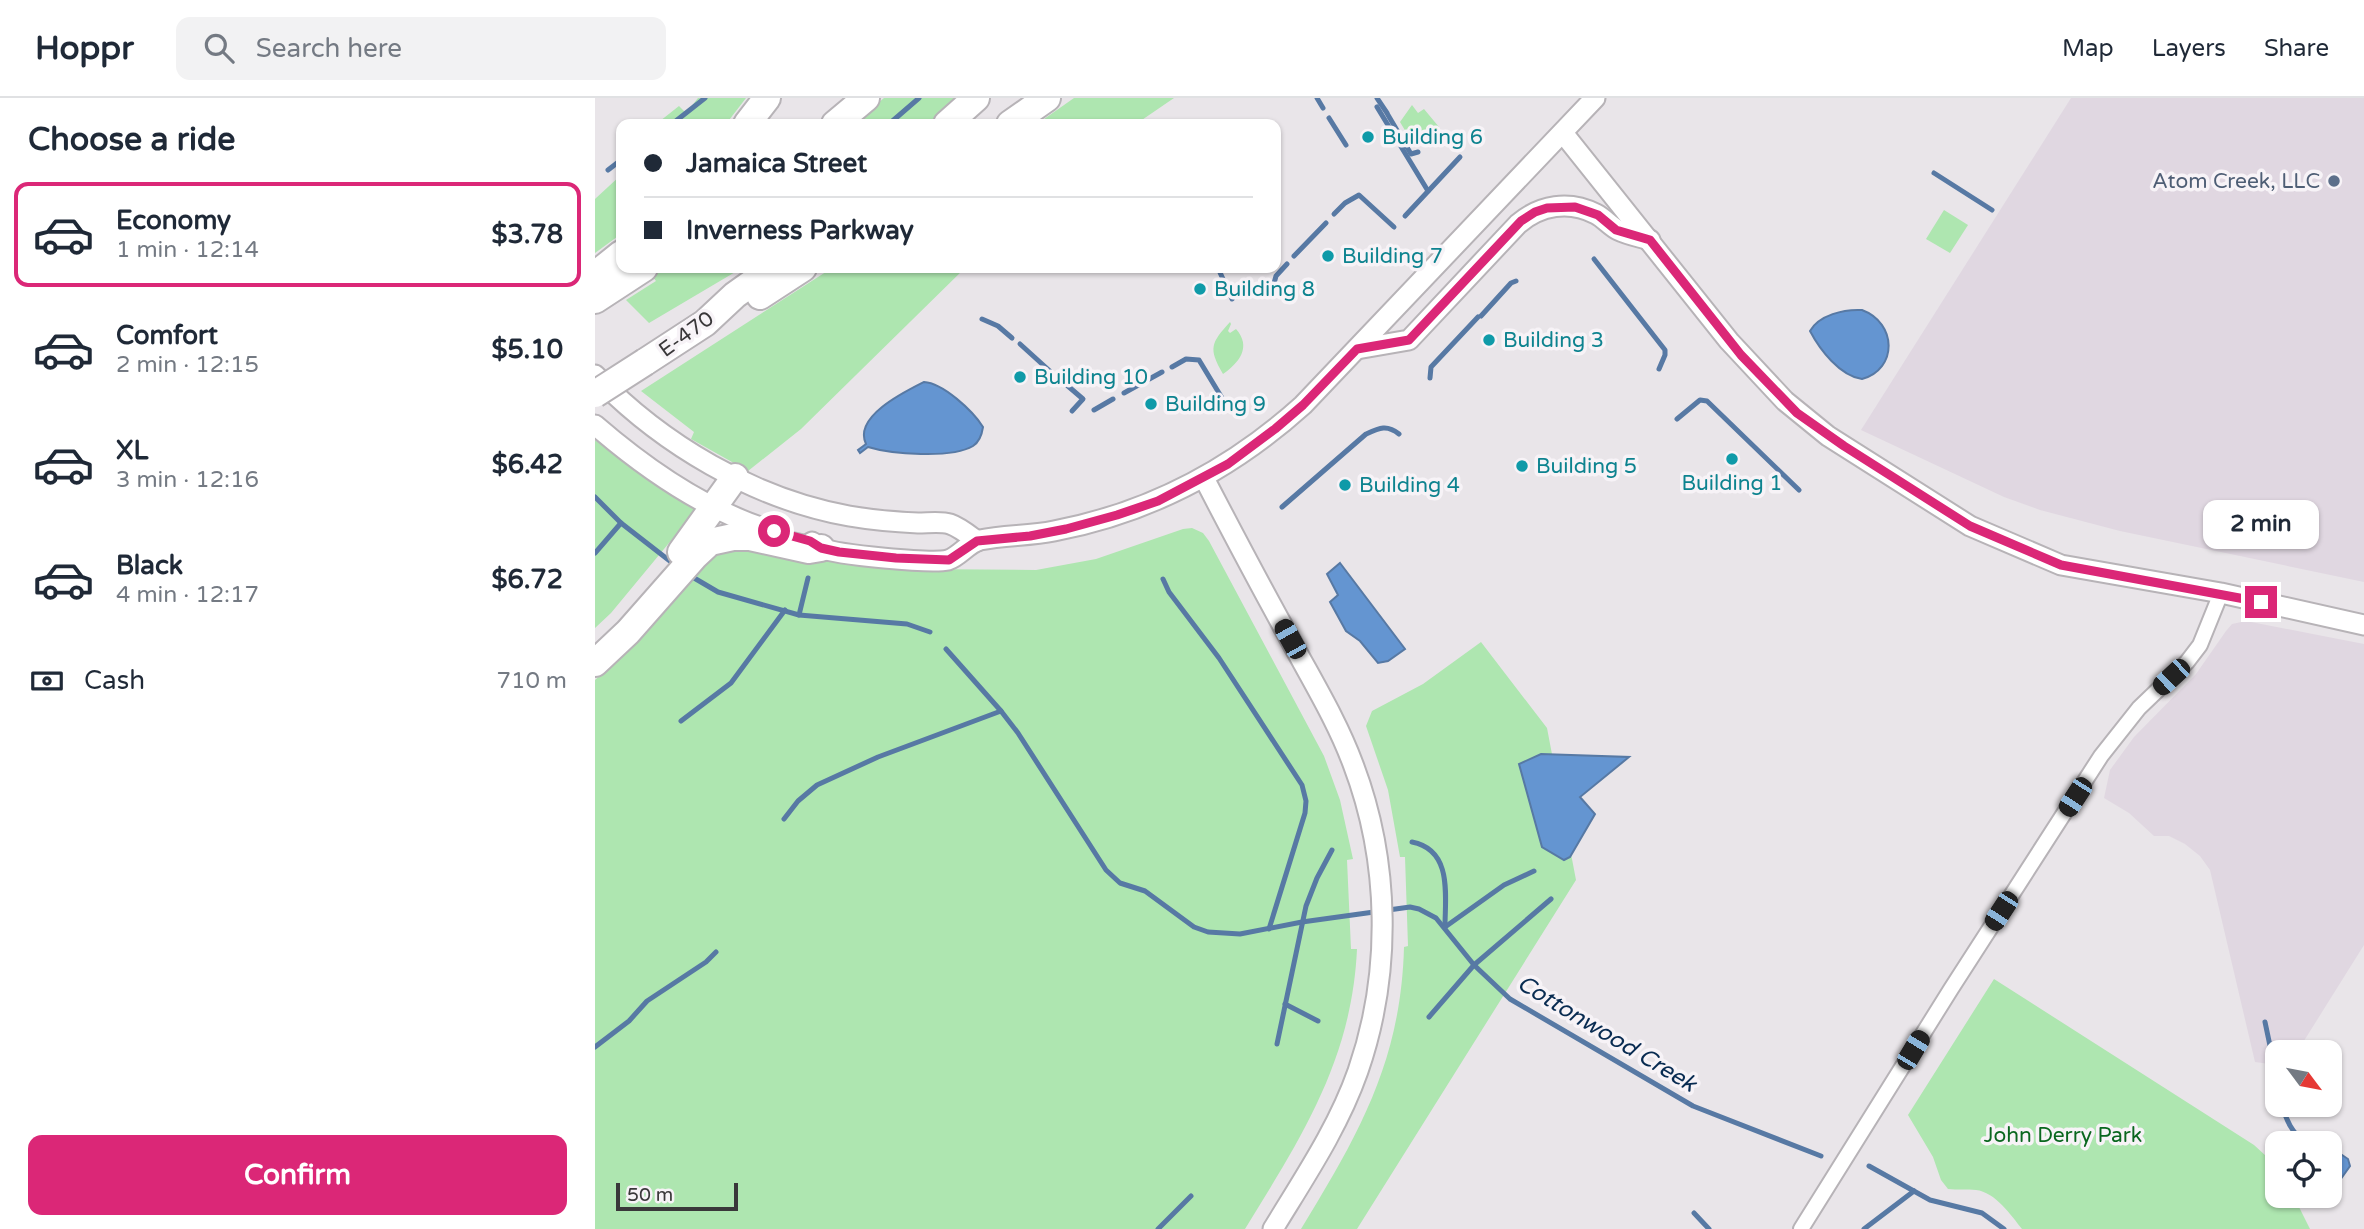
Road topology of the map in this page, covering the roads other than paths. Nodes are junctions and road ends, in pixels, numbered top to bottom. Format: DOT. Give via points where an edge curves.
graph roads {
  1 [pos="767,98"];
  2 [pos="866,98"];
  3 [pos="976,98"];
  4 [pos="1047,98"];
  5 [pos="1595,98"];
  6 [pos="751,119"];
  7 [pos="841,119"];
  8 [pos="953,119"];
  9 [pos="1017,119"];
  10 [pos="1563,133"];
  11 [pos="1650,240"];
  12 [pos="616,258"];
  13 [pos="636,273"];
  14 [pos="766,273"];
  15 [pos="795,273"];
  16 [pos="595,275"];
  17 [pos="595,300"];
  18 [pos="705,323"];
  19 [pos="1357,349"];
  20 [pos="595,375"];
  21 [pos="595,394"];
  22 [pos="595,425"];
  23 [pos="735,477"];
  24 [pos="1204,478"];
  25 [pos="715,507"];
  26 [pos="700,540"];
  27 [pos="977,541"];
  28 [pos="821,548"];
  29 [pos="2221,593"];
  30 [pos="642,607"];
  31 [pos="2364,625"];
  32 [pos="595,646"];
  33 [pos="595,663"];
  34 [pos="1273,1229"];
  35 [pos="1801,1229"];
  1 -- 6 [label="highway"];
  2 -- 7 [label="highway"];
  3 -- 8 [label="highway"];
  4 -- 9 [label="highway"];
  5 -- 10 [label="main road"];
  10 -- 11 [label="main road"];
  10 -- 19 [label="main road"];
  11 -- 19 [label="main road" via="1616,230 1580,208 1539,210 1518,224 1409,340"];
  11 -- 29 [label="main road" via="1735,348 1797,413 1970,526 2061,565"];
  12 -- 16 [label="highway"];
  13 -- 17 [label="highway"];
  14 -- 18 [label="highway, E-470"];
  15 -- 18 [label="highway" via="740,309"];
  18 -- 21 [label="highway, E-470, bridge"];
  19 -- 24 [label="main road" via="1285,421"];
  20 -- 23 [label="main road" via="655,427"];
  22 -- 25 [label="main road" via="658,474"];
  23 -- 25 [label="highway"];
  23 -- 27 [label="main road" via="836,513 950,523"];
  24 -- 27 [label="main road" via="1158,501 1105,519 1041,534"];
  24 -- 34 [label="main road" via="1340,731 1360,784 1377,858 1381,948 1375,1008 1355,1078 1324,1144"];
  25 -- 26 [label="highway"];
  25 -- 28 [label="main road"];
  26 -- 28 [label="highway" via="741,536 809,550"];
  26 -- 30 [label="highway"];
  27 -- 28 [label="main road" via="949,560"];
  29 -- 31 [label="main road"];
  29 -- 35 [label="street" via="2200,645 2139,708 2101,757"];
  30 -- 32 [label="highway"];
  30 -- 33 [label="highway"];
}
